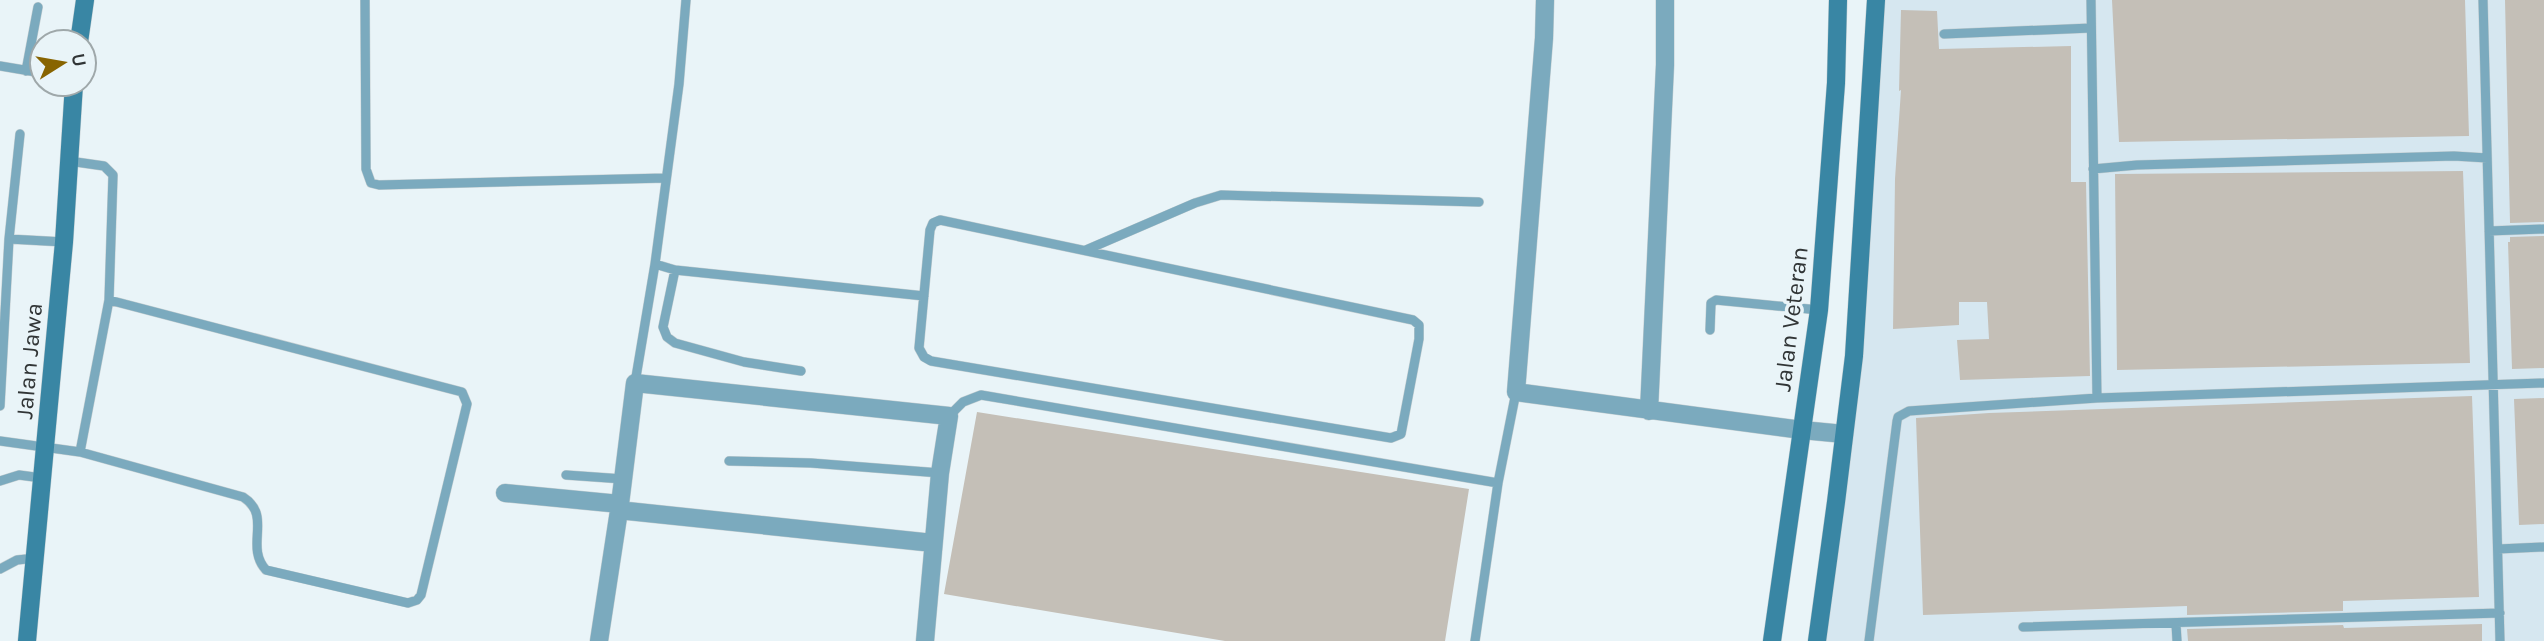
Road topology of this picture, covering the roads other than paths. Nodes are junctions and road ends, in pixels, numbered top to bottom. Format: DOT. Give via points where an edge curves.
graph roads {
  1 [pos="85,0"];
  2 [pos="365,0"];
  3 [pos="686,0"];
  4 [pos="1545,0"];
  5 [pos="1665,0"];
  6 [pos="1838,0"];
  7 [pos="1876,0"];
  8 [pos="2091,0"];
  9 [pos="2483,0"];
  10 [pos="38,7"];
  11 [pos="81,28"];
  12 [pos="2091,28"];
  13 [pos="1944,34"];
  14 [pos="0,66"];
  15 [pos="26,71"];
  16 [pos="73,98"];
  17 [pos="20,134"];
  18 [pos="2487,158"];
  19 [pos="69,161"];
  20 [pos="2093,169"];
  21 [pos="666,178"];
  22 [pos="1479,202"];
  23 [pos="2544,229"];
  24 [pos="2489,231"];
  25 [pos="9,239"];
  26 [pos="64,243"];
  27 [pos="1086,250"];
  28 [pos="655,264"];
  29 [pos="675,270"];
  30 [pos="924,296"];
  31 [pos="109,300"];
  32 [pos="1819,310"];
  33 [pos="1710,330"];
  34 [pos="801,371"];
  35 [pos="635,383"];
  36 [pos="2544,383"];
  37 [pos="2493,384"];
  38 [pos="1516,393"];
  39 [pos="2097,398"];
  40 [pos="0,406"];
  41 [pos="1649,411"];
  42 [pos="939,416"];
  43 [pos="1802,430"];
  44 [pos="1844,434"];
  45 [pos="0,441"];
  46 [pos="46,448"];
  47 [pos="80,452"];
  48 [pos="729,461"];
  49 [pos="940,473"];
  50 [pos="566,475"];
  51 [pos="44,479"];
  52 [pos="622,479"];
  53 [pos="0,481"];
  54 [pos="1498,483"];
  55 [pos="505,494"];
  56 [pos="619,507"];
  57 [pos="922,541"];
  58 [pos="2544,547"];
  59 [pos="2498,548"];
  60 [pos="36,558"];
  61 [pos="0,569"];
  62 [pos="2500,613"];
  63 [pos="2176,624"];
  64 [pos="2023,627"];
  65 [pos="27,641"];
  66 [pos="599,641"];
  67 [pos="925,641"];
  68 [pos="1475,641"];
  69 [pos="1772,641"];
  70 [pos="1816,641"];
  71 [pos="1869,641"];
  72 [pos="2177,641"];
  73 [pos="2500,641"];
  1 -- 11 [label="main road"];
  2 -- 21 [label="lane" via="366,169 371,183"];
  3 -- 21 [label="lane"];
  4 -- 38 [label="street"];
  5 -- 41 [label="street"];
  6 -- 32 [label="main road, Jalan Veteran"];
  7 -- 44 [label="main road" via="1854,356"];
  8 -- 12 [label="lane"];
  9 -- 18 [label="lane"];
  10 -- 15 [label="lane"];
  12 -- 13 [label="lane"];
  12 -- 20 [label="lane"];
  14 -- 15 [label="lane"];
  16 -- 19 [label="main road, Jalan Jawa"];
  17 -- 25 [label="lane"];
  18 -- 20 [label="lane"];
  18 -- 24 [label="lane"];
  19 -- 26 [label="main road, Jalan Jawa"];
  19 -- 31 [label="lane" via="104,166 113,175"];
  20 -- 39 [label="lane"];
  21 -- 28 [label="lane"];
  22 -- 27 [label="lane" via="1221,195"];
  23 -- 24 [label="lane"];
  24 -- 37 [label="lane"];
  25 -- 26 [label="lane"];
  25 -- 40 [label="lane"];
  26 -- 46 [label="main road, Jalan Jawa"];
  27 -- 30 [label="lane" via="940,220 930,230"];
  27 -- 30 [label="lane" via="1413,320 1419,325 1419,339 1401,434 1391,438 931,361 919,348"];
  28 -- 29 [label="lane"];
  28 -- 35 [label="lane"];
  29 -- 30 [label="lane"];
  29 -- 34 [label="lane" via="663,327 667,337 744,362"];
  31 -- 47 [label="lane"];
  31 -- 47 [label="lane" via="462,392 467,404 421,595 408,603 266,569 257,552 258,515 243,497"];
  32 -- 33 [label="lane" via="1716,300 1711,303"];
  32 -- 43 [label="main road, Jalan Veteran"];
  35 -- 42 [label="street"];
  35 -- 52 [label="street"];
  36 -- 37 [label="lane"];
  37 -- 39 [label="lane"];
  37 -- 59 [label="lane"];
  38 -- 41 [label="street"];
  38 -- 54 [label="lane"];
  39 -- 71 [label="lane" via="1909,411 1898,417"];
  41 -- 43 [label="street"];
  42 -- 49 [label="street"];
  42 -- 54 [label="lane" via="981,395"];
  43 -- 44 [label="street"];
  43 -- 69 [label="main road, Jalan Veteran"];
  44 -- 70 [label="main road"];
  45 -- 46 [label="lane"];
  46 -- 47 [label="lane"];
  46 -- 51 [label="main road, Jalan Jawa"];
  48 -- 49 [label="lane"];
  49 -- 57 [label="street"];
  50 -- 52 [label="lane"];
  51 -- 53 [label="lane" via="19,475"];
  51 -- 60 [label="main road, Jalan Jawa"];
  52 -- 56 [label="street"];
  54 -- 68 [label="lane"];
  55 -- 56 [label="street"];
  56 -- 57 [label="street"];
  56 -- 66 [label="street"];
  57 -- 67 [label="street"];
  58 -- 59 [label="lane"];
  59 -- 62 [label="lane"];
  60 -- 61 [label="lane" via="17,560"];
  60 -- 65 [label="main road, Jalan Jawa"];
  62 -- 63 [label="lane"];
  62 -- 73 [label="lane"];
  63 -- 64 [label="lane"];
  63 -- 72 [label="lane"];
}
